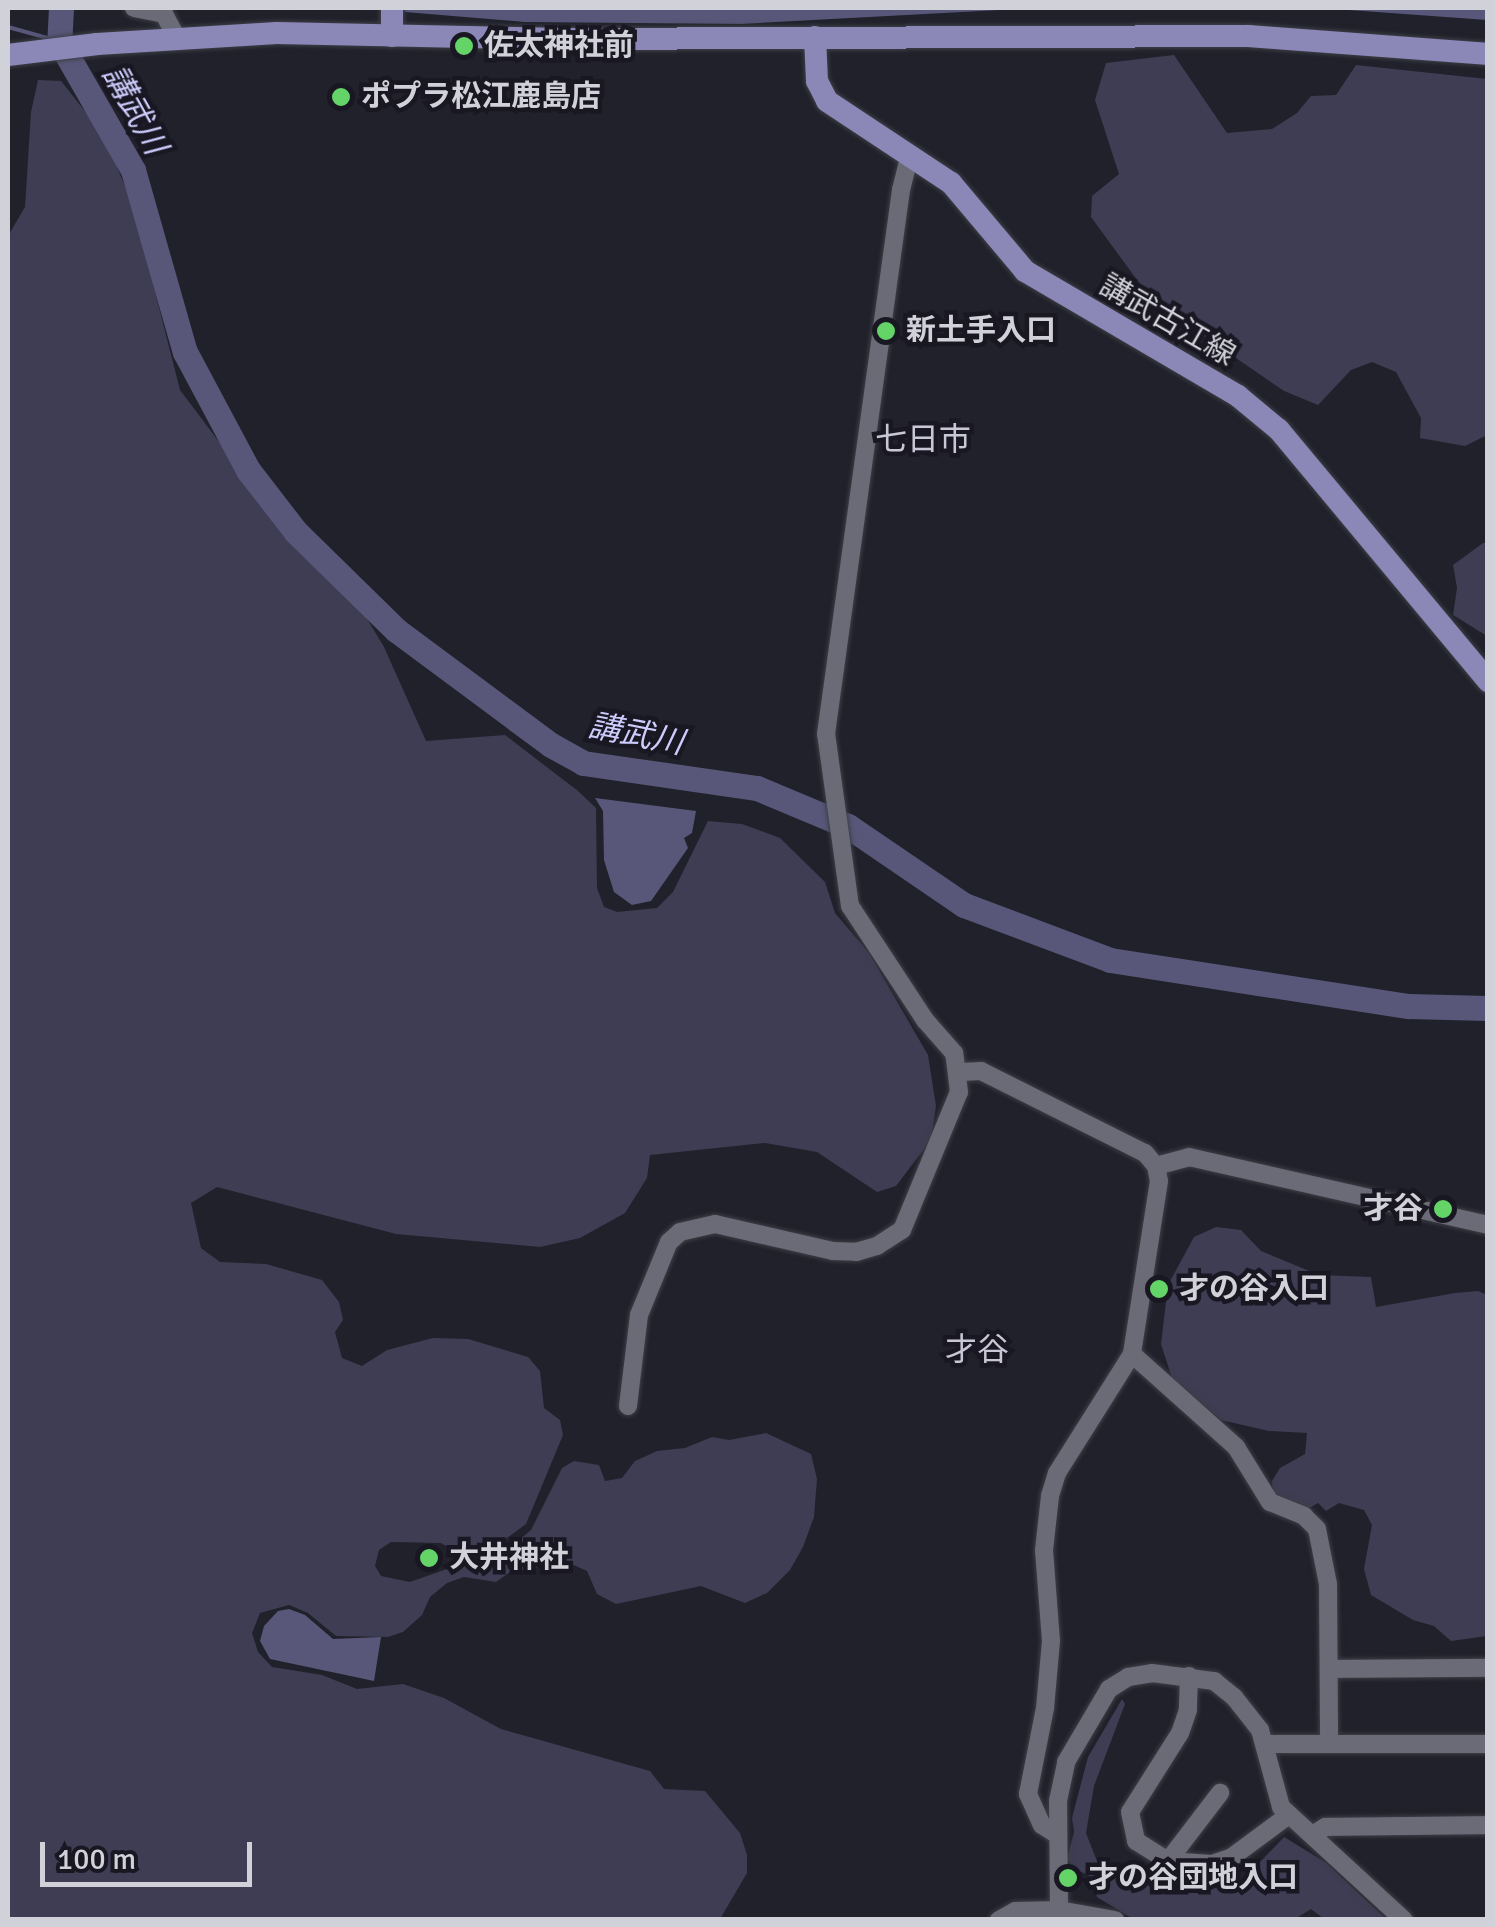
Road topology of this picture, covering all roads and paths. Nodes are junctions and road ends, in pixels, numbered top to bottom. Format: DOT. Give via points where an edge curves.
graph roads {
  1 [pos="134,8"];
  2 [pos="392,20"];
  3 [pos="815,37"];
  4 [pos="177,38"];
  5 [pos="19,53"];
  6 [pos="1488,54"];
  7 [pos="910,154"];
  8 [pos="1480,660"];
  9 [pos="1488,681"];
  10 [pos="960,1072"];
  11 [pos="1156,1166"];
  12 [pos="1488,1225"];
  13 [pos="1132,1354"];
  14 [pos="628,1406"];
  15 [pos="1488,1668"];
  16 [pos="1328,1669"];
  17 [pos="1189,1676"];
  18 [pos="1266,1744"];
  19 [pos="1329,1744"];
  20 [pos="1488,1744"];
  21 [pos="1220,1792"];
  22 [pos="1289,1815"];
  23 [pos="1488,1825"];
  24 [pos="1056,1834"];
  25 [pos="1314,1834"];
  26 [pos="1168,1860"];
  27 [pos="1059,1910"];
  28 [pos="999,1920"];
  29 [pos="1115,1920"];
  30 [pos="1404,1920"];
  1 -- 4 [label="street" via="164,14"];
  2 -- 3 [label="main road"];
  2 -- 4 [label="main road"];
  3 -- 6 [label="main road" via="1249,36"];
  3 -- 7 [label="main road, 講武古江線" via="816,81 827,101"];
  4 -- 5 [label="main road"];
  7 -- 8 [label="main road, 講武古江線" via="951,183 1025,271 1238,396 1279,430"];
  7 -- 10 [label="street" via="826,712 850,906 954,1053"];
  8 -- 9 [label="main road, 講武古江線"];
  10 -- 11 [label="street" via="981,1070 1145,1153"];
  10 -- 14 [label="street" via="960,1092 902,1230 877,1246 833,1251 714,1224 680,1232 669,1242 639,1314"];
  11 -- 12 [label="street" via="1189,1157"];
  11 -- 13 [label="street" via="1156,1208"];
  13 -- 16 [label="street" via="1236,1447 1270,1502 1317,1529 1328,1584"];
  13 -- 24 [label="street" via="1050,1496 1044,1550 1047,1691 1028,1794 1042,1826"];
  15 -- 16 [label="street"];
  16 -- 19 [label="street"];
  17 -- 18 [label="street" via="1214,1681 1234,1698"];
  17 -- 24 [label="street" via="1140,1673 1109,1689 1066,1762"];
  17 -- 26 [label="street" via="1180,1733 1130,1812 1136,1841"];
  18 -- 19 [label="street"];
  18 -- 22 [label="street" via="1276,1796"];
  19 -- 20 [label="street"];
  21 -- 26 [label="street"];
  22 -- 25 [label="street"];
  22 -- 26 [label="street" via="1223,1862"];
  23 -- 25 [label="street" via="1325,1827"];
  24 -- 27 [label="street"];
  25 -- 30 [label="street"];
  27 -- 28 [label="street" via="1015,1911"];
  27 -- 29 [label="street"];
}
